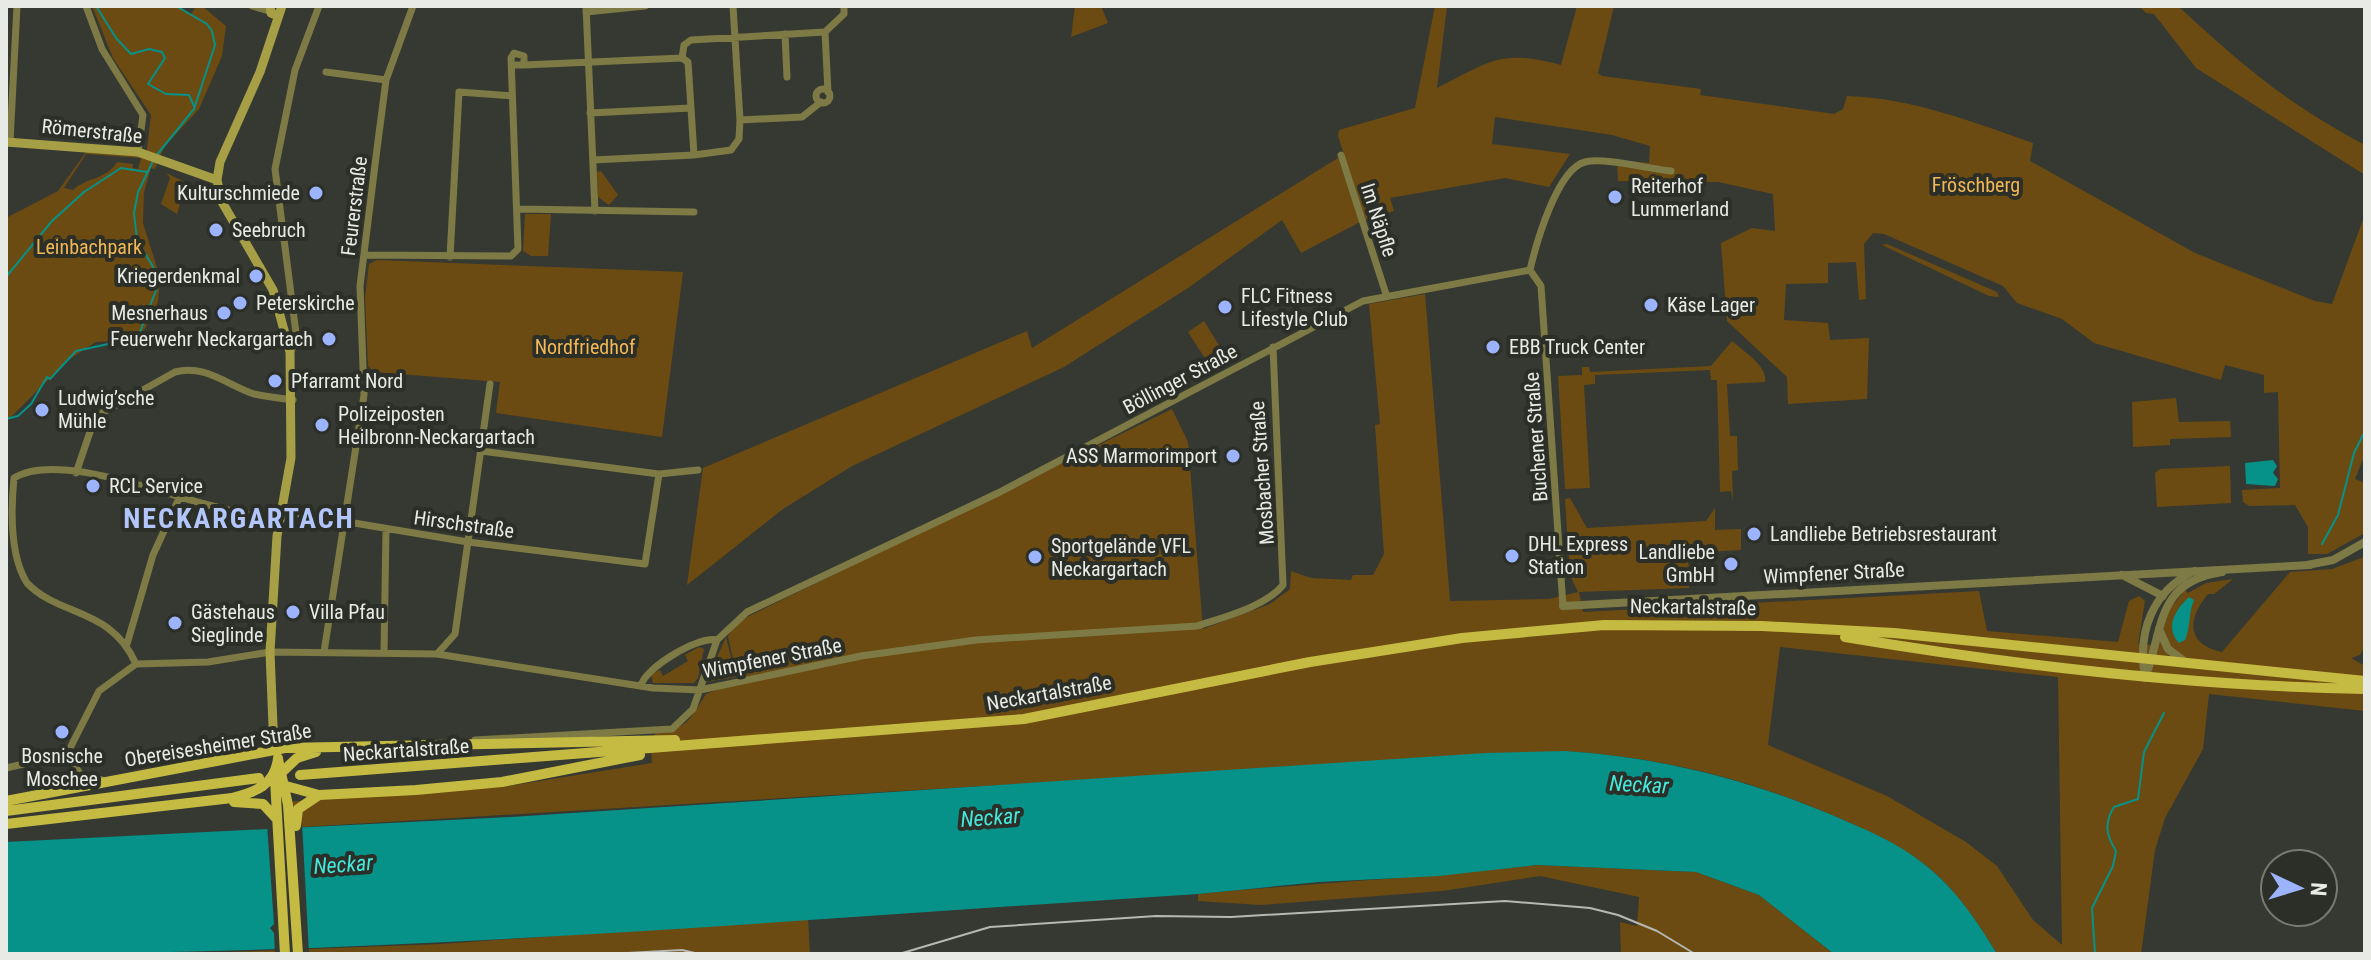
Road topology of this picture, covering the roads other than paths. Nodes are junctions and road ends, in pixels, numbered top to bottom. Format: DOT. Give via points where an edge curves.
graph roads {
  1 [pos="17,6"];
  2 [pos="86,6"];
  3 [pos="252,6"];
  4 [pos="319,6"];
  5 [pos="413,6"];
  6 [pos="645,6"];
  7 [pos="733,6"];
  8 [pos="844,6"];
  9 [pos="586,9"];
  10 [pos="274,10"];
  11 [pos="825,32"];
  12 [pos="785,34"];
  13 [pos="735,36"];
  14 [pos="682,58"];
  15 [pos="588,63"];
  16 [pos="512,65"];
  17 [pos="524,65"];
  18 [pos="326,72"];
  19 [pos="787,77"];
  20 [pos="386,80"];
  21 [pos="512,96"];
  22 [pos="691,108"];
  23 [pos="590,113"];
  24 [pos="740,120"];
  25 [pos="8,142"];
  26 [pos="138,152"];
  27 [pos="694,155"];
  28 [pos="1341,155"];
  29 [pos="593,160"];
  30 [pos="1671,171"];
  31 [pos="217,180"];
  32 [pos="519,209"];
  33 [pos="595,211"];
  34 [pos="694,212"];
  35 [pos="364,255"];
  36 [pos="450,257"];
  37 [pos="1530,270"];
  38 [pos="1386,294"];
  39 [pos="1273,347"];
  40 [pos="290,352"];
  41 [pos="490,384"];
  42 [pos="293,400"];
  43 [pos="481,451"];
  44 [pos="698,470"];
  45 [pos="76,473"];
  46 [pos="659,474"];
  47 [pos="180,496"];
  48 [pos="282,511"];
  49 [pos="280,522"];
  50 [pos="346,523"];
  51 [pos="386,529"];
  52 [pos="468,542"];
  53 [pos="2365,542"];
  54 [pos="2310,565"];
  55 [pos="2198,569"];
  56 [pos="2108,574"];
  57 [pos="1275,595"];
  58 [pos="2160,596"];
  59 [pos="2171,597"];
  60 [pos="1563,606"];
  61 [pos="2158,626"];
  62 [pos="1800,629"];
  63 [pos="713,639"];
  64 [pos="127,644"];
  65 [pos="270,652"];
  66 [pos="324,652"];
  67 [pos="384,653"];
  68 [pos="437,654"];
  69 [pos="2147,661"];
  70 [pos="136,664"];
  71 [pos="2196,666"];
  72 [pos="2145,678"];
  73 [pos="2365,681"];
  74 [pos="641,686"];
  75 [pos="2365,689"];
  76 [pos="700,690"];
  77 [pos="735,741"];
  78 [pos="696,744"];
  79 [pos="433,745"];
  80 [pos="391,746"];
  81 [pos="67,754"];
  82 [pos="276,754"];
  83 [pos="6,768"];
  84 [pos="300,775"];
  85 [pos="140,777"];
  86 [pos="259,778"];
  87 [pos="279,778"];
  88 [pos="319,795"];
  89 [pos="6,801"];
  90 [pos="162,807"];
  91 [pos="6,811"];
  92 [pos="293,818"];
  93 [pos="277,820"];
  94 [pos="6,824"];
  95 [pos="285,954"];
  96 [pos="298,954"];
  1 -- 25 [label="street"];
  2 -- 26 [label="street" via="96,38 143,115"];
  3 -- 10 [label="street"];
  4 -- 40 [label="street" via="295,70 275,169 297,341"];
  5 -- 20 [label="street, Feurerstraße"];
  6 -- 9 [label="street"];
  7 -- 13 [label="street"];
  8 -- 11 [label="street" via="844,14"];
  9 -- 15 [label="street"];
  10 -- 31 [label="main road" via="268,52 224,151"];
  11 -- 12 [label="street"];
  11 -- 24 [label="street" via="828,92 817,93 821,102 802,117"];
  12 -- 13 [label="street"];
  12 -- 19 [label="street"];
  13 -- 14 [label="street" via="691,40 684,45"];
  13 -- 24 [label="street"];
  14 -- 15 [label="street"];
  14 -- 22 [label="street" via="688,62"];
  15 -- 17 [label="street"];
  15 -- 23 [label="street"];
  16 -- 17 [label="street"];
  16 -- 17 [label="street" via="512,55 519,53"];
  16 -- 21 [label="street"];
  18 -- 20 [label="street"];
  20 -- 35 [label="street, Feurerstraße"];
  21 -- 32 [label="street"];
  21 -- 36 [label="street" via="459,92"];
  22 -- 23 [label="street"];
  22 -- 27 [label="street"];
  23 -- 29 [label="street"];
  24 -- 27 [label="street" via="739,139 731,150"];
  25 -- 26 [label="main road, Römerstraße"];
  26 -- 31 [label="main road, Römerstraße"];
  27 -- 29 [label="street"];
  28 -- 38 [label="street, Im Näpfle"];
  29 -- 33 [label="street"];
  30 -- 37 [label="street" via="1588,161 1575,166 1543,227"];
  31 -- 40 [label="main road" via="222,202 273,290"];
  32 -- 33 [label="street"];
  32 -- 36 [label="street" via="518,249 511,256"];
  33 -- 34 [label="street"];
  35 -- 36 [label="street"];
  35 -- 50 [label="street, Feurerstraße" via="359,329 364,395"];
  37 -- 38 [label="street, Böllinger Straße"];
  37 -- 60 [label="street, Buchener Straße" via="1541,286"];
  38 -- 39 [label="street, Böllinger Straße"];
  39 -- 57 [label="street, Mosbacher Straße" via="1285,562 1283,585"];
  39 -- 63 [label="street, Böllinger Straße" via="998,493 747,612"];
  40 -- 42 [label="main road"];
  41 -- 43 [label="street"];
  42 -- 45 [label="street" via="257,395 209,373 175,372 102,413"];
  42 -- 48 [label="main road"];
  43 -- 46 [label="street"];
  43 -- 52 [label="street"];
  44 -- 46 [label="street"];
  45 -- 47 [label="street" via="140,483"];
  45 -- 64 [label="street" via="28,471 14,478 20,572 34,590 85,613"];
  46 -- 52 [label="street, Hirschstraße" via="642,565"];
  47 -- 49 [label="street"];
  47 -- 64 [label="street" via="153,555"];
  48 -- 49 [label="main road"];
  48 -- 50 [label="street, Hirschstraße"];
  49 -- 65 [label="main road"];
  50 -- 51 [label="street, Hirschstraße"];
  50 -- 66 [label="street, Feurerstraße"];
  51 -- 52 [label="street, Hirschstraße"];
  51 -- 67 [label="street"];
  52 -- 68 [label="street" via="455,634"];
  53 -- 54 [label="street, Wimpfener Straße" via="2333,560"];
  54 -- 55 [label="street, Wimpfener Straße"];
  54 -- 59 [label="street, Wimpfener Straße" via="2207,574"];
  55 -- 56 [label="street, Wimpfener Straße"];
  55 -- 58 [label="street"];
  56 -- 58 [label="street, Wimpfener Straße" via="2131,578"];
  56 -- 60 [label="street, Wimpfener Straße"];
  57 -- 76 [label="street, Wimpfener Straße" via="1197,626 976,640 861,656"];
  58 -- 59 [label="street, Wimpfener Straße"];
  58 -- 69 [label="street" via="2149,615"];
  59 -- 61 [label="street"];
  61 -- 69 [label="street"];
  61 -- 71 [label="street" via="2168,649"];
  62 -- 69 [label="main road, Neckartalstraße" via="1894,633"];
  62 -- 72 [label="main road, Neckartalstraße" via="1983,661"];
  62 -- 77 [label="main road, Neckartalstraße" via="1643,623 1462,638 1310,662 1024,719"];
  63 -- 74 [label="street, Böllinger Straße" via="649,671"];
  63 -- 76 [label="street, Böllinger Straße"];
  64 -- 70 [label="street"];
  65 -- 66 [label="street, Wimpfener Straße"];
  65 -- 70 [label="street, Wimpfener Straße" via="208,662"];
  65 -- 82 [label="main road"];
  66 -- 67 [label="street, Wimpfener Straße"];
  67 -- 68 [label="street, Wimpfener Straße"];
  68 -- 74 [label="street, Wimpfener Straße"];
  69 -- 71 [label="main road, Neckartalstraße"];
  69 -- 72 [label="street"];
  70 -- 81 [label="street" via="99,691"];
  71 -- 73 [label="main road, Neckartalstraße"];
  72 -- 75 [label="main road, Neckartalstraße"];
  74 -- 76 [label="street, Wimpfener Straße"];
  76 -- 79 [label="street, Obereisesheimer Straße" via="689,717 672,729"];
  77 -- 78 [label="main road, Neckartalstraße"];
  77 -- 79 [label="main road"];
  78 -- 84 [label="main road, Neckartalstraße"];
  78 -- 88 [label="main road" via="502,782"];
  79 -- 80 [label="main road, Obereisesheimer Straße"];
  80 -- 82 [label="main road, Obereisesheimer Straße"];
  80 -- 87 [label="main road" via="315,752 297,758"];
  81 -- 83 [label="street"];
  81 -- 85 [label="street, Obereisesheimer Straße" via="75,769 98,780"];
  82 -- 85 [label="main road, Obereisesheimer Straße"];
  82 -- 87 [label="main road"];
  85 -- 89 [label="main road"];
  86 -- 91 [label="main road"];
  87 -- 88 [label="main road"];
  87 -- 90 [label="main road" via="252,793"];
  87 -- 92 [label="main road"];
  87 -- 93 [label="main road"];
  88 -- 92 [label="main road"];
  90 -- 93 [label="main road" via="257,802"];
  90 -- 94 [label="main road"];
  92 -- 96 [label="main road"];
  93 -- 95 [label="main road"];
}
